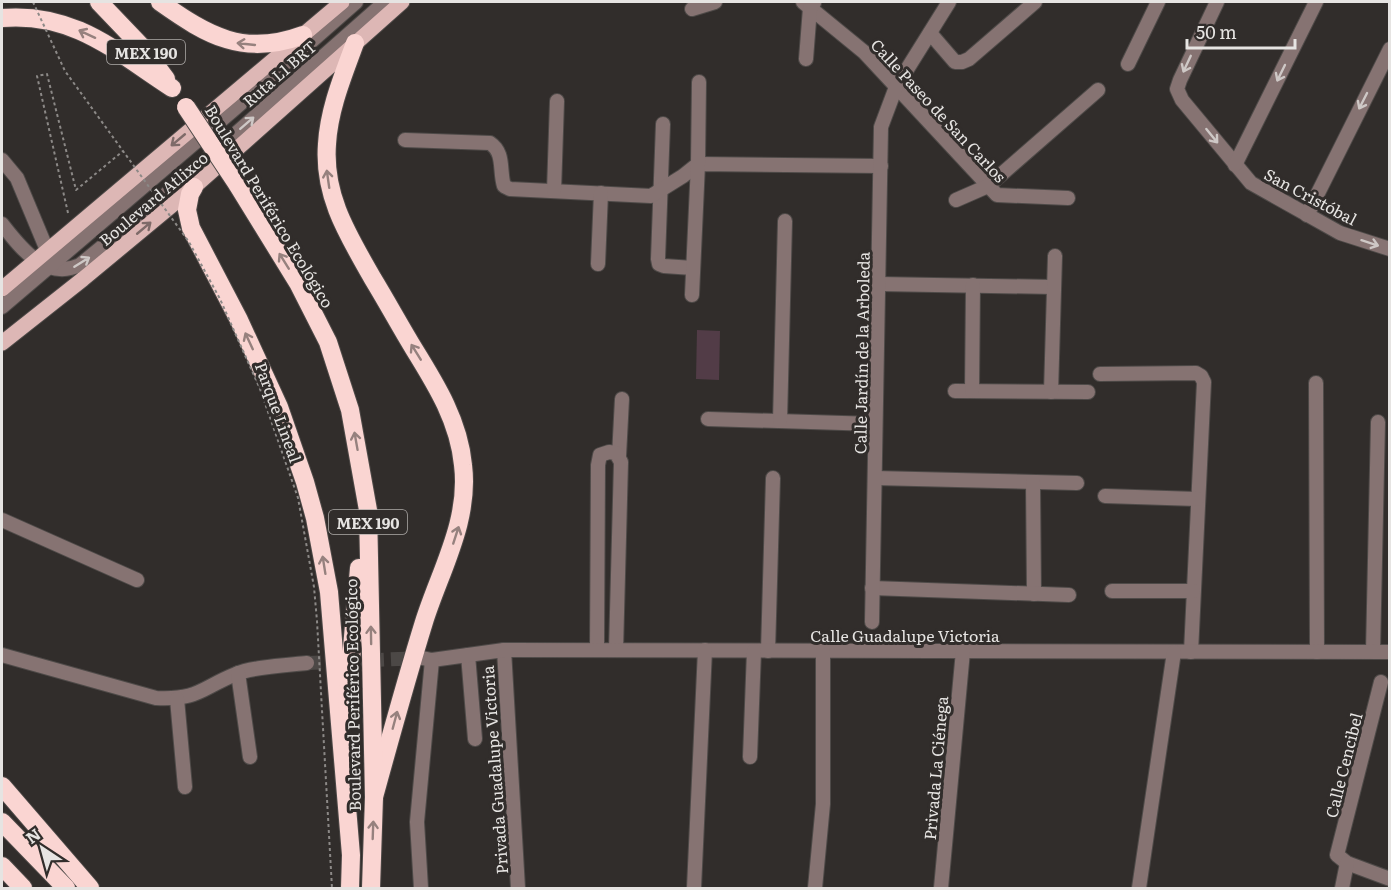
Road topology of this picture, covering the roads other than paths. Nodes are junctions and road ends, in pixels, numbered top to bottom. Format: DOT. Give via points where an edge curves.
graph roads {
  1 [pos="99,2"];
  2 [pos="160,2"];
  3 [pos="342,2"];
  4 [pos="356,2"];
  5 [pos="385,2"];
  6 [pos="402,2"];
  7 [pos="715,2"];
  8 [pos="949,2"];
  9 [pos="1035,2"];
  10 [pos="1158,2"];
  11 [pos="1217,2"];
  12 [pos="1316,2"];
  13 [pos="809,4"];
  14 [pos="692,9"];
  15 [pos="2,18"];
  16 [pos="930,33"];
  17 [pos="303,35"];
  18 [pos="354,43"];
  19 [pos="1389,49"];
  20 [pos="806,59"];
  21 [pos="1128,64"];
  22 [pos="699,82"];
  23 [pos="896,87"];
  24 [pos="172,88"];
  25 [pos="1098,90"];
  26 [pos="557,101"];
  27 [pos="663,124"];
  28 [pos="405,140"];
  29 [pos="2,160"];
  30 [pos="698,164"];
  31 [pos="1235,165"];
  32 [pos="881,166"];
  33 [pos="988,186"];
  34 [pos="194,187"];
  35 [pos="660,190"];
  36 [pos="554,191"];
  37 [pos="601,193"];
  38 [pos="1068,198"];
  39 [pos="956,200"];
  40 [pos="1307,215"];
  41 [pos="785,221"];
  42 [pos="2,224"];
  43 [pos="1389,249"];
  44 [pos="47,250"];
  45 [pos="1055,256"];
  46 [pos="34,261"];
  47 [pos="598,264"];
  48 [pos="50,267"];
  49 [pos="693,268"];
  50 [pos="879,284"];
  51 [pos="973,285"];
  52 [pos="1054,287"];
  53 [pos="2,289"];
  54 [pos="692,295"];
  55 [pos="2,307"];
  56 [pos="2,343"];
  57 [pos="1100,374"];
  58 [pos="1316,383"];
  59 [pos="955,391"];
  60 [pos="972,391"];
  61 [pos="1051,392"];
  62 [pos="1088,392"];
  63 [pos="622,399"];
  64 [pos="708,419"];
  65 [pos="780,421"];
  66 [pos="1378,422"];
  67 [pos="876,424"];
  68 [pos="619,456"];
  69 [pos="773,478"];
  70 [pos="875,478"];
  71 [pos="1034,482"];
  72 [pos="1077,483"];
  73 [pos="1105,496"];
  74 [pos="1197,499"];
  75 [pos="368,510"];
  76 [pos="2,520"];
  77 [pos="137,580"];
  78 [pos="872,588"];
  79 [pos="1112,591"];
  80 [pos="1193,591"];
  81 [pos="1034,594"];
  82 [pos="1070,595"];
  83 [pos="872,622"];
  84 [pos="504,650"];
  85 [pos="597,650"];
  86 [pos="616,650"];
  87 [pos="705,651"];
  88 [pos="754,651"];
  89 [pos="768,651"];
  90 [pos="823,651"];
  91 [pos="963,651"];
  92 [pos="1174,652"];
  93 [pos="1191,652"];
  94 [pos="1317,652"];
  95 [pos="1373,652"];
  96 [pos="1389,652"];
  97 [pos="2,655"];
  98 [pos="468,655"];
  99 [pos="307,663"];
  100 [pos="238,673"];
  101 [pos="1381,682"];
  102 [pos="177,699"];
  103 [pos="475,739"];
  104 [pos="342,749"];
  105 [pos="250,757"];
  106 [pos="750,757"];
  107 [pos="2,786"];
  108 [pos="185,788"];
  109 [pos="374,797"];
  110 [pos="2,822"];
  111 [pos="1342,859"];
  112 [pos="2,866"];
  113 [pos="1389,879"];
  114 [pos="23,888"];
  115 [pos="66,888"];
  116 [pos="90,888"];
  117 [pos="350,888"];
  118 [pos="371,888"];
  119 [pos="421,888"];
  120 [pos="518,888"];
  121 [pos="694,888"];
  122 [pos="815,888"];
  123 [pos="940,888"];
  124 [pos="1139,888"];
  125 [pos="1342,888"];
  1 -- 24 [label="highway, Boulevard Periférico Ecológico / MEX 190" via="142,47"];
  17 -- 2 [label="highway, one-way" via="273,44 233,42 198,28"];
  3 -- 17 [label="main road, Boulevard Atlixco"];
  4 -- 48 [label="street, Ruta L1 BRT"];
  48 -- 5 [label="street, Ruta L1 BRT, one-way" via="69,268 85,262"];
  6 -- 18 [label="main road, Boulevard Atlixco"];
  7 -- 14 [label="street"];
  8 -- 16 [label="street, Calle Jardín de la Arboleda"];
  9 -- 16 [label="street" via="962,62 955,62"];
  10 -- 21 [label="street"];
  11 -- 31 [label="street, San Cristóbal, one-way" via="1177,89"];
  12 -- 31 [label="street, one-way"];
  13 -- 20 [label="street"];
  13 -- 23 [label="street, Calle Paseo de San Carlos" via="864,52"];
  24 -- 15 [label="highway, one-way" via="99,40 59,22 37,17"];
  16 -- 23 [label="street, Calle Jardín de la Arboleda"];
  17 -- 44 [label="main road, Boulevard Atlixco, one-way"];
  18 -- 34 [label="main road, Boulevard Atlixco"];
  109 -- 18 [label="highway, one-way" via="425,620 456,537 464,485 462,451 449,411 344,229 333,201 327,172 327,142 332,112"];
  19 -- 40 [label="street, one-way"];
  22 -- 30 [label="street"];
  23 -- 32 [label="street, Calle Jardín de la Arboleda" via="881,127"];
  23 -- 33 [label="street, Calle Paseo de San Carlos"];
  75 -- 24 [label="highway, Boulevard Periférico Ecológico / MEX 190, one-way, bridge" via="350,410 328,342 237,184"];
  25 -- 33 [label="street"];
  26 -- 36 [label="street"];
  27 -- 35 [label="street"];
  28 -- 36 [label="street" via="490,142 501,156 504,186"];
  29 -- 44 [label="street" via="17,178"];
  30 -- 32 [label="street"];
  30 -- 35 [label="street"];
  30 -- 49 [label="street"];
  31 -- 40 [label="street, San Cristóbal" via="1251,183"];
  32 -- 50 [label="street, Calle Jardín de la Arboleda"];
  33 -- 38 [label="street, Calle Paseo de San Carlos" via="997,195"];
  33 -- 39 [label="street"];
  56 -- 34 [label="main road, Boulevard Atlixco, one-way"];
  104 -- 34 [label="highway, one-way" via="329,592 307,491 293,444 263,371 190,228 187,210"];
  35 -- 37 [label="street" via="651,196"];
  35 -- 49 [label="street" via="659,264"];
  36 -- 37 [label="street"];
  37 -- 47 [label="street"];
  40 -- 43 [label="street, San Cristóbal, one-way"];
  41 -- 65 [label="street"];
  42 -- 46 [label="street, Ruta L1 BRT"];
  44 -- 46 [label="main road, Boulevard Atlixco"];
  45 -- 52 [label="street"];
  46 -- 48 [label="street, Ruta L1 BRT"];
  46 -- 53 [label="main road, Boulevard Atlixco"];
  48 -- 55 [label="street, Ruta L1 BRT"];
  49 -- 54 [label="street"];
  50 -- 51 [label="street"];
  50 -- 67 [label="street, Calle Jardín de la Arboleda"];
  51 -- 52 [label="street"];
  51 -- 60 [label="street"];
  52 -- 61 [label="street"];
  57 -- 74 [label="street" via="1201,376 1204,382"];
  58 -- 94 [label="street"];
  59 -- 60 [label="street"];
  60 -- 61 [label="street"];
  61 -- 62 [label="street"];
  63 -- 68 [label="street"];
  64 -- 65 [label="street"];
  65 -- 67 [label="street"];
  66 -- 95 [label="street"];
  67 -- 70 [label="street, Calle Jardín de la Arboleda"];
  68 -- 85 [label="street" via="609,452 600,455 598,465"];
  68 -- 86 [label="street"];
  69 -- 89 [label="street"];
  70 -- 71 [label="street"];
  70 -- 78 [label="street, Calle Jardín de la Arboleda"];
  71 -- 72 [label="street"];
  71 -- 81 [label="street"];
  73 -- 74 [label="street"];
  74 -- 80 [label="street"];
  75 -- 104 [label="highway" via="359,562"];
  109 -- 75 [label="highway, Boulevard Periférico Ecológico / MEX 190, one-way"];
  76 -- 77 [label="street"];
  78 -- 81 [label="street"];
  78 -- 83 [label="street, Calle Jardín de la Arboleda"];
  79 -- 80 [label="street"];
  80 -- 93 [label="street"];
  81 -- 82 [label="street"];
  84 -- 85 [label="street, Calle Guadalupe Victoria"];
  84 -- 98 [label="street, Calle Guadalupe Victoria"];
  84 -- 120 [label="street, Privada Guadalupe Victoria"];
  85 -- 86 [label="street, Calle Guadalupe Victoria"];
  86 -- 87 [label="street, Calle Guadalupe Victoria"];
  87 -- 88 [label="street, Calle Guadalupe Victoria"];
  87 -- 121 [label="street"];
  88 -- 89 [label="street, Calle Guadalupe Victoria"];
  88 -- 106 [label="street"];
  89 -- 90 [label="street, Calle Guadalupe Victoria"];
  90 -- 91 [label="street, Calle Guadalupe Victoria"];
  90 -- 122 [label="street" via="823,804"];
  91 -- 92 [label="street, Calle Guadalupe Victoria"];
  91 -- 123 [label="street, Privada La Ciénega"];
  92 -- 93 [label="street, Calle Guadalupe Victoria"];
  92 -- 124 [label="street"];
  93 -- 94 [label="street, Calle Guadalupe Victoria"];
  94 -- 95 [label="street, Calle Guadalupe Victoria"];
  95 -- 96 [label="street, Calle Guadalupe Victoria"];
  97 -- 102 [label="street" via="156,698"];
  98 -- 103 [label="street"];
  98 -- 119 [label="street, Calle Guadalupe Victoria" via="427,659 417,822"];
  99 -- 100 [label="street"];
  100 -- 102 [label="street" via="196,695"];
  100 -- 105 [label="street"];
  101 -- 111 [label="street, Calle Cencibel"];
  102 -- 108 [label="street"];
  104 -- 117 [label="highway"];
  107 -- 116 [label="highway"];
  118 -- 109 [label="highway, Boulevard Periférico Ecológico / MEX 190, one-way"];
  110 -- 115 [label="highway"];
  111 -- 113 [label="street"];
  111 -- 125 [label="street, Calle Cencibel"];
  112 -- 114 [label="highway"];
}
